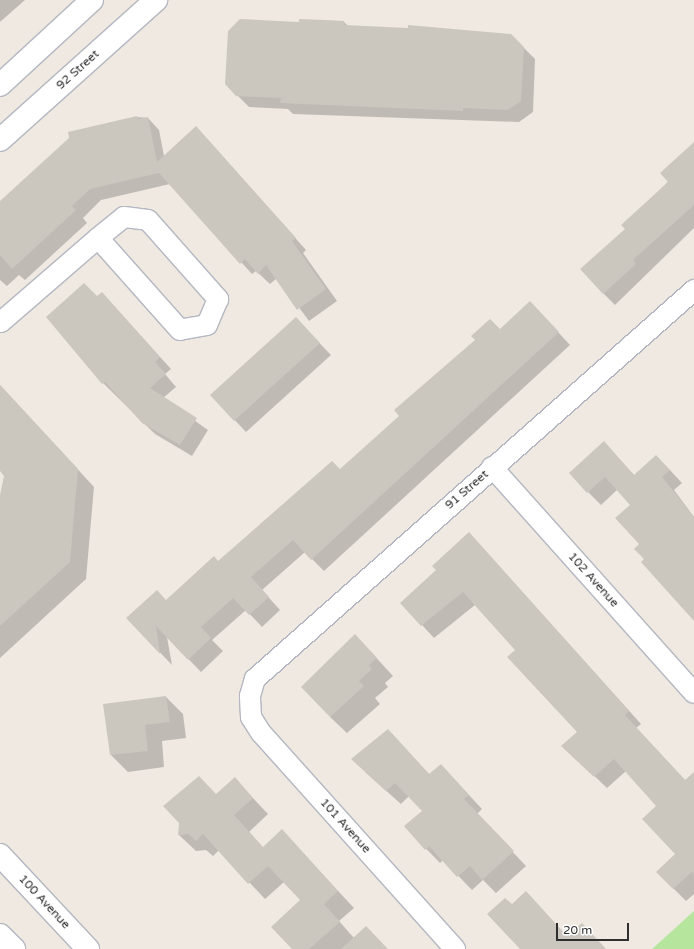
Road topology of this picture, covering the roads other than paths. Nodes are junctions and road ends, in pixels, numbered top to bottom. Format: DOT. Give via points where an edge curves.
graph roads {
  1 [pos="92,0"];
  2 [pos="156,0"];
  3 [pos="0,85"];
  4 [pos="0,140"];
  5 [pos="98,238"];
  6 [pos="694,290"];
  7 [pos="1,322"];
  8 [pos="492,468"];
  9 [pos="694,693"];
  10 [pos="250,696"];
  11 [pos="0,855"];
  12 [pos="0,935"];
  13 [pos="14,949"];
  14 [pos="88,949"];
  15 [pos="455,949"];
  1 -- 3 [label="main road"];
  2 -- 4 [label="main road, 92 Street"];
  5 -- 5 [label="street" via="180,330 207,325 218,299 148,220 124,217"];
  5 -- 7 [label="street"];
  6 -- 8 [label="street, 91 Street"];
  8 -- 9 [label="street, 102 Avenue"];
  8 -- 10 [label="street, 91 Street" via="265,667 255,679"];
  10 -- 15 [label="street, 101 Avenue" via="251,717 261,733"];
  11 -- 14 [label="main road, 100 Avenue"];
  12 -- 13 [label="main road"];
}
